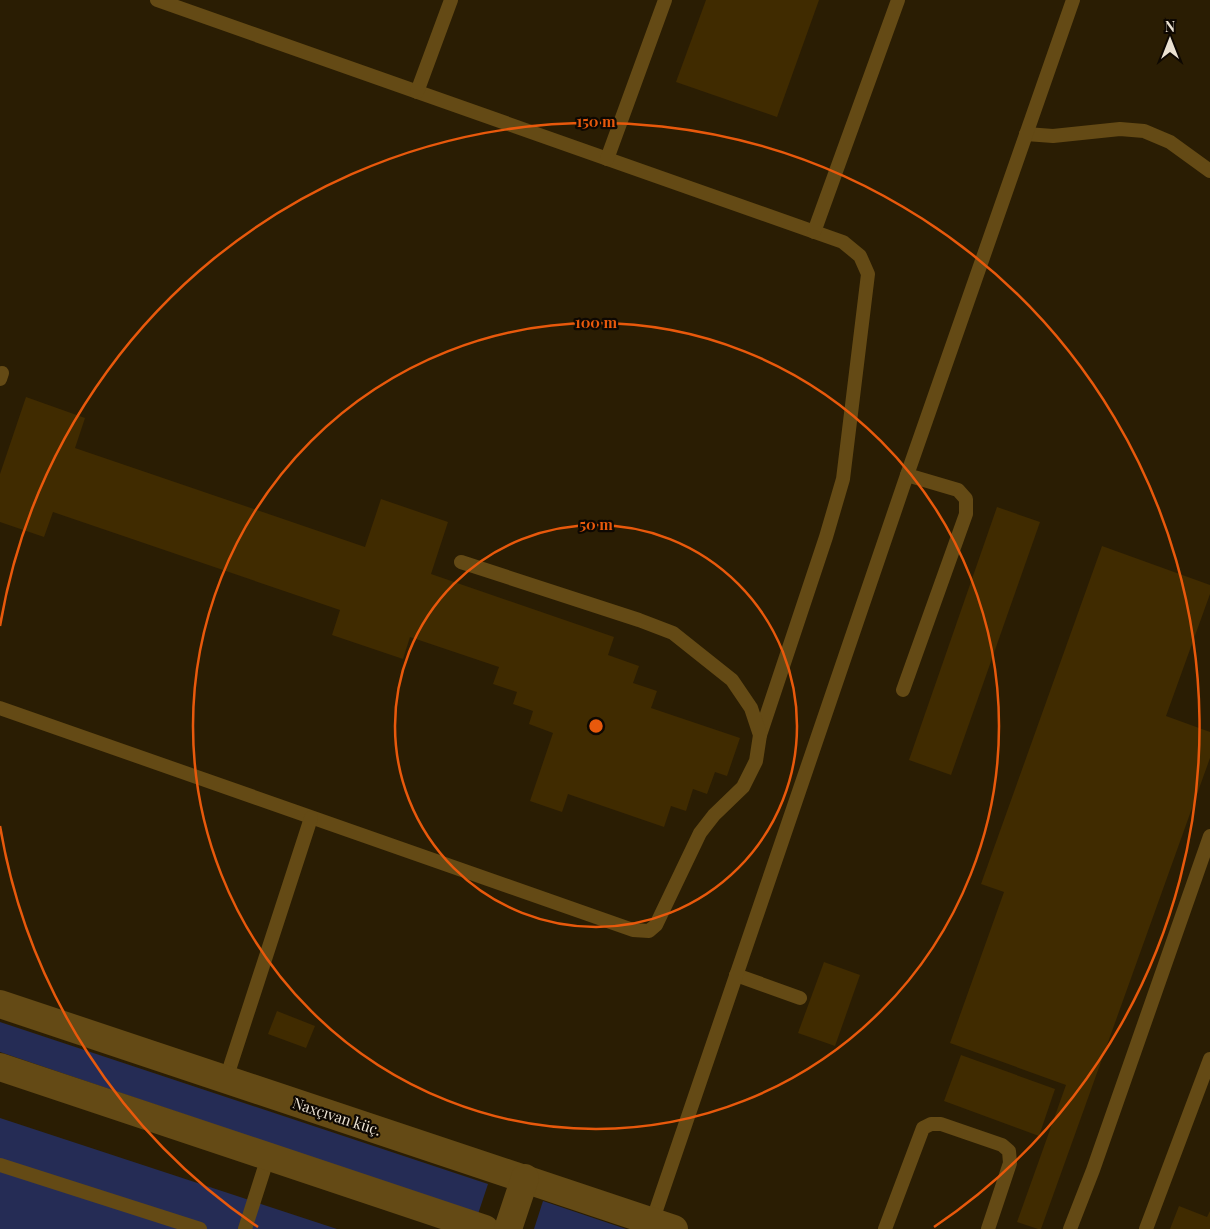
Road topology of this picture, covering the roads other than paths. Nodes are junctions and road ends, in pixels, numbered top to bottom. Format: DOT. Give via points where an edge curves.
graph roads {
  1 [pos="452,0"];
  2 [pos="665,0"];
  3 [pos="898,0"];
  4 [pos="1073,0"];
  5 [pos="166,1"];
  6 [pos="418,92"];
  7 [pos="1026,134"];
  8 [pos="607,159"];
  9 [pos="1210,171"];
  10 [pos="814,232"];
  11 [pos="907,475"];
  12 [pos="461,562"];
  13 [pos="903,690"];
  14 [pos="0,708"];
  15 [pos="760,735"];
  16 [pos="311,818"];
  17 [pos="1210,836"];
  18 [pos="736,975"];
  19 [pos="800,998"];
  20 [pos="0,1004"];
  21 [pos="1210,1059"];
  22 [pos="0,1067"];
  23 [pos="226,1079"];
  24 [pos="268,1157"];
  25 [pos="0,1165"];
  26 [pos="525,1178"];
  27 [pos="664,1225"];
  28 [pos="200,1229"];
  29 [pos="245,1229"];
  30 [pos="485,1229"];
  31 [pos="508,1229"];
  32 [pos="885,1229"];
  33 [pos="988,1229"];
  34 [pos="1070,1229"];
  35 [pos="1146,1229"];
  1 -- 6 [label="lane"];
  2 -- 8 [label="lane"];
  3 -- 10 [label="lane"];
  4 -- 7 [label="lane"];
  5 -- 6 [label="lane"];
  6 -- 8 [label="lane"];
  7 -- 9 [label="lane" via="1053,136 1120,129 1144,131 1170,142"];
  7 -- 11 [label="lane"];
  8 -- 10 [label="lane"];
  10 -- 15 [label="lane" via="843,242 860,256 868,274 843,479"];
  11 -- 13 [label="lane" via="958,490 966,499 966,514"];
  11 -- 18 [label="lane"];
  12 -- 15 [label="lane" via="673,633 732,680 750,708"];
  14 -- 16 [label="lane"];
  15 -- 16 [label="lane" via="756,761 743,787 700,833 656,925 649,931 633,930"];
  16 -- 23 [label="lane"];
  17 -- 34 [label="lane"];
  18 -- 19 [label="lane"];
  18 -- 27 [label="lane"];
  20 -- 23 [label="street, Naxçıvan küç."];
  21 -- 35 [label="lane"];
  22 -- 24 [label="street"];
  23 -- 26 [label="street, Naxçıvan küç."];
  24 -- 29 [label="lane"];
  24 -- 30 [label="street"];
  25 -- 28 [label="lane"];
  26 -- 27 [label="street, Naxçıvan küç."];
  26 -- 31 [label="street"];
  32 -- 33 [label="lane" via="922,1128 931,1124 942,1124 1002,1145 1009,1151 1010,1163"];
}
